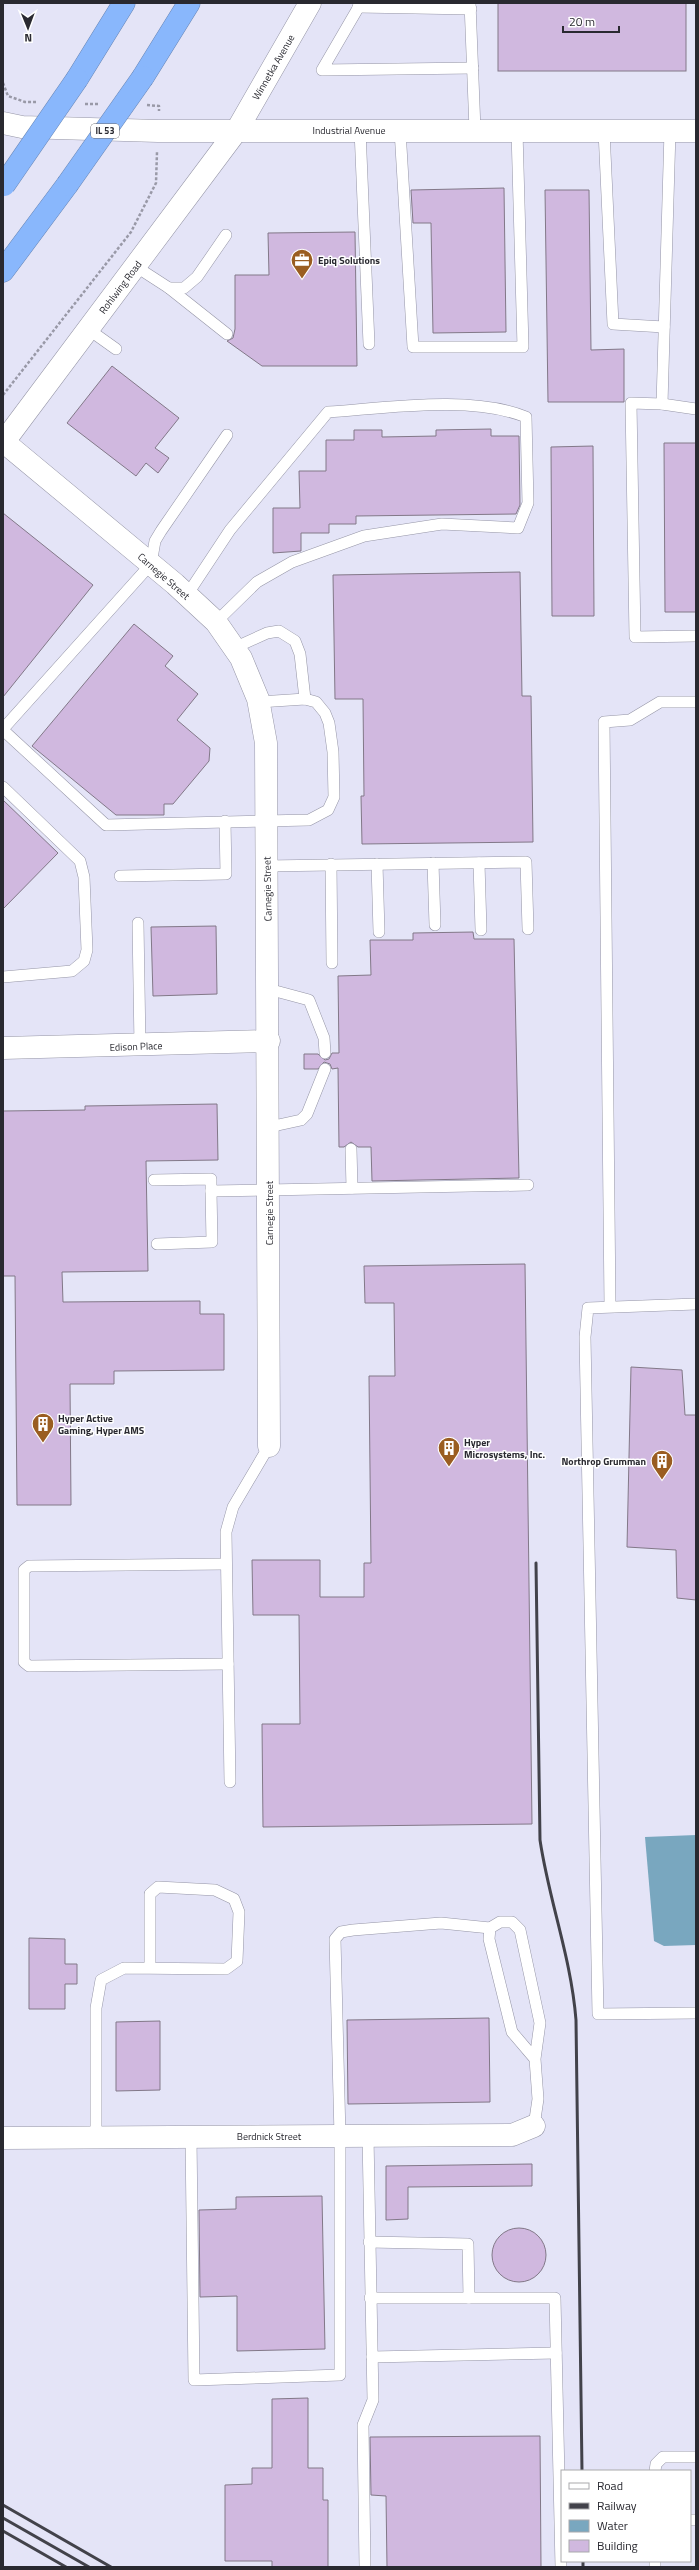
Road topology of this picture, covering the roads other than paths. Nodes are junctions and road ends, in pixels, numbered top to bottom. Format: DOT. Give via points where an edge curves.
graph roads {
  1 [pos="124,3"];
  2 [pos="189,3"];
  3 [pos="310,3"];
  4 [pos="360,5"];
  5 [pos="470,6"];
  6 [pos="472,68"];
  7 [pos="3,123"];
  8 [pos="237,130"];
  9 [pos="360,130"];
  10 [pos="400,130"];
  11 [pos="475,130"];
  12 [pos="517,130"];
  13 [pos="604,131"];
  14 [pos="670,131"];
  15 [pos="696,131"];
  16 [pos="4,186"];
  17 [pos="226,235"];
  18 [pos="135,266"];
  19 [pos="3,271"];
  20 [pos="169,288"];
  21 [pos="664,327"];
  22 [pos="88,329"];
  23 [pos="227,334"];
  24 [pos="368,344"];
  25 [pos="116,349"];
  26 [pos="662,404"];
  27 [pos="696,409"];
  28 [pos="227,435"];
  29 [pos="4,442"];
  30 [pos="151,564"];
  31 [pos="187,595"];
  32 [pos="216,622"];
  33 [pos="696,636"];
  34 [pos="234,648"];
  35 [pos="305,699"];
  36 [pos="259,702"];
  37 [pos="696,702"];
  38 [pos="3,729"];
  39 [pos="3,787"];
  40 [pos="225,821"];
  41 [pos="265,822"];
  42 [pos="433,863"];
  43 [pos="480,863"];
  44 [pos="332,864"];
  45 [pos="377,864"];
  46 [pos="266,866"];
  47 [pos="120,876"];
  48 [pos="138,923"];
  49 [pos="435,925"];
  50 [pos="528,929"];
  51 [pos="481,930"];
  52 [pos="379,932"];
  53 [pos="332,963"];
  54 [pos="3,977"];
  55 [pos="268,988"];
  56 [pos="269,1041"];
  57 [pos="140,1046"];
  58 [pos="3,1048"];
  59 [pos="325,1054"];
  60 [pos="325,1069"];
  61 [pos="269,1127"];
  62 [pos="351,1149"];
  63 [pos="154,1180"];
  64 [pos="528,1185"];
  65 [pos="352,1188"];
  66 [pos="269,1190"];
  67 [pos="211,1191"];
  68 [pos="157,1244"];
  69 [pos="696,1304"];
  70 [pos="610,1306"];
  71 [pos="269,1446"];
  72 [pos="226,1564"];
  73 [pos="228,1664"];
  74 [pos="230,1782"];
  75 [pos="490,1928"];
  76 [pos="150,1968"];
  77 [pos="696,2013"];
  78 [pos="535,2059"];
  79 [pos="534,2126"];
  80 [pos="340,2136"];
  81 [pos="368,2136"];
  82 [pos="96,2137"];
  83 [pos="191,2137"];
  84 [pos="3,2138"];
  85 [pos="369,2242"];
  86 [pos="370,2298"];
  87 [pos="469,2298"];
  88 [pos="556,2353"];
  89 [pos="372,2357"];
  90 [pos="696,2457"];
  91 [pos="655,2470"];
  92 [pos="365,2567"];
  93 [pos="561,2567"];
  1 -- 16 [label="highway, bridge" via="77,79"];
  2 -- 19 [label="highway, IL 53, bridge" via="143,77"];
  3 -- 8 [label="street, Winnetka Avenue"];
  4 -- 5 [label="lane"];
  4 -- 6 [label="lane" via="322,70"];
  5 -- 6 [label="lane"];
  6 -- 11 [label="lane"];
  7 -- 8 [label="street, Industrial Avenue" via="30,127 158,131"];
  8 -- 9 [label="street, Industrial Avenue"];
  8 -- 18 [label="street, Rohlwing Road"];
  9 -- 10 [label="street, Industrial Avenue"];
  9 -- 24 [label="lane"];
  10 -- 11 [label="street, Industrial Avenue"];
  10 -- 12 [label="lane" via="413,347 523,347"];
  11 -- 12 [label="street, Industrial Avenue"];
  12 -- 13 [label="street, Industrial Avenue"];
  13 -- 14 [label="street, Industrial Avenue"];
  13 -- 21 [label="lane" via="613,324"];
  14 -- 15 [label="street, Industrial Avenue"];
  14 -- 21 [label="lane"];
  17 -- 20 [label="lane" via="197,277 184,288"];
  18 -- 20 [label="lane"];
  18 -- 22 [label="street, Rohlwing Road"];
  20 -- 23 [label="lane"];
  21 -- 26 [label="lane"];
  22 -- 25 [label="lane"];
  22 -- 29 [label="street, Rohlwing Road"];
  26 -- 27 [label="lane"];
  26 -- 33 [label="lane" via="632,403 635,637"];
  28 -- 30 [label="lane" via="160,531 155,541"];
  29 -- 30 [label="street, Carnegie Street"];
  30 -- 31 [label="street, Carnegie Street"];
  30 -- 38 [label="lane"];
  31 -- 32 [label="street, Carnegie Street"];
  31 -- 32 [label="lane" via="230,530 328,412 444,404 510,410 526,417 528,503 518,528 442,524 364,536 292,562 257,582"];
  32 -- 34 [label="street, Carnegie Street"];
  34 -- 35 [label="lane" via="268,633 279,631 295,641 300,654"];
  34 -- 36 [label="street, Carnegie Street" via="241,658"];
  35 -- 36 [label="lane"];
  35 -- 41 [label="lane" via="316,702 330,723 334,797 328,810 313,818"];
  36 -- 41 [label="street, Carnegie Street" via="266,743"];
  37 -- 70 [label="lane" via="660,702 630,720 604,722"];
  38 -- 40 [label="lane" via="106,825"];
  39 -- 54 [label="lane" via="80,861 84,877 87,950 84,961 72,971"];
  40 -- 41 [label="lane"];
  40 -- 47 [label="lane" via="226,874"];
  41 -- 46 [label="street, Carnegie Street"];
  42 -- 43 [label="lane"];
  42 -- 45 [label="lane"];
  42 -- 49 [label="lane"];
  43 -- 50 [label="lane" via="526,862"];
  43 -- 51 [label="lane"];
  44 -- 45 [label="lane"];
  44 -- 46 [label="lane"];
  44 -- 53 [label="lane"];
  45 -- 52 [label="lane"];
  46 -- 55 [label="street, Carnegie Street"];
  48 -- 57 [label="lane"];
  55 -- 56 [label="street, Carnegie Street"];
  55 -- 59 [label="lane" via="309,1000 324,1038"];
  56 -- 57 [label="street, Edison Place"];
  56 -- 61 [label="street, Carnegie Street"];
  57 -- 58 [label="street, Edison Place"];
  60 -- 61 [label="lane" via="307,1114 301,1120"];
  61 -- 66 [label="street, Carnegie Street"];
  62 -- 65 [label="lane"];
  63 -- 67 [label="lane" via="210,1179"];
  64 -- 65 [label="lane"];
  65 -- 66 [label="lane"];
  66 -- 67 [label="lane"];
  66 -- 71 [label="street, Carnegie Street"];
  67 -- 68 [label="lane" via="212,1242"];
  69 -- 70 [label="lane"];
  70 -- 77 [label="lane" via="588,1308 586,1337 598,2014"];
  71 -- 72 [label="lane" via="228,1519"];
  72 -- 73 [label="lane"];
  72 -- 73 [label="lane" via="28,1566 24,1570 24,1662 29,1666"];
  73 -- 74 [label="lane"];
  75 -- 78 [label="lane" via="489,1939 512,2032"];
  75 -- 78 [label="lane" via="500,1922 512,1922 520,1930 540,2023"];
  75 -- 80 [label="lane" via="434,1924 353,1930 341,1932 334,1939"];
  76 -- 76 [label="lane" via="226,1969 237,1961 239,1912 234,1899 215,1890 158,1887 150,1894"];
  76 -- 82 [label="lane" via="124,1968 101,1980 96,2008"];
  78 -- 79 [label="lane" via="538,2099"];
  79 -- 81 [label="street, Berdnick Street" via="512,2135"];
  80 -- 81 [label="street, Berdnick Street"];
  80 -- 83 [label="street, Berdnick Street"];
  80 -- 83 [label="lane" via="340,2375 194,2380"];
  81 -- 85 [label="lane"];
  82 -- 83 [label="street, Berdnick Street"];
  82 -- 84 [label="street, Berdnick Street"];
  85 -- 86 [label="lane"];
  85 -- 87 [label="lane" via="468,2244"];
  86 -- 87 [label="lane"];
  86 -- 89 [label="lane"];
  87 -- 88 [label="lane" via="555,2298"];
  88 -- 89 [label="lane"];
  88 -- 93 [label="lane"];
  89 -- 92 [label="lane" via="373,2400 363,2425"];
  90 -- 91 [label="lane" via="663,2457 656,2464"];
}
